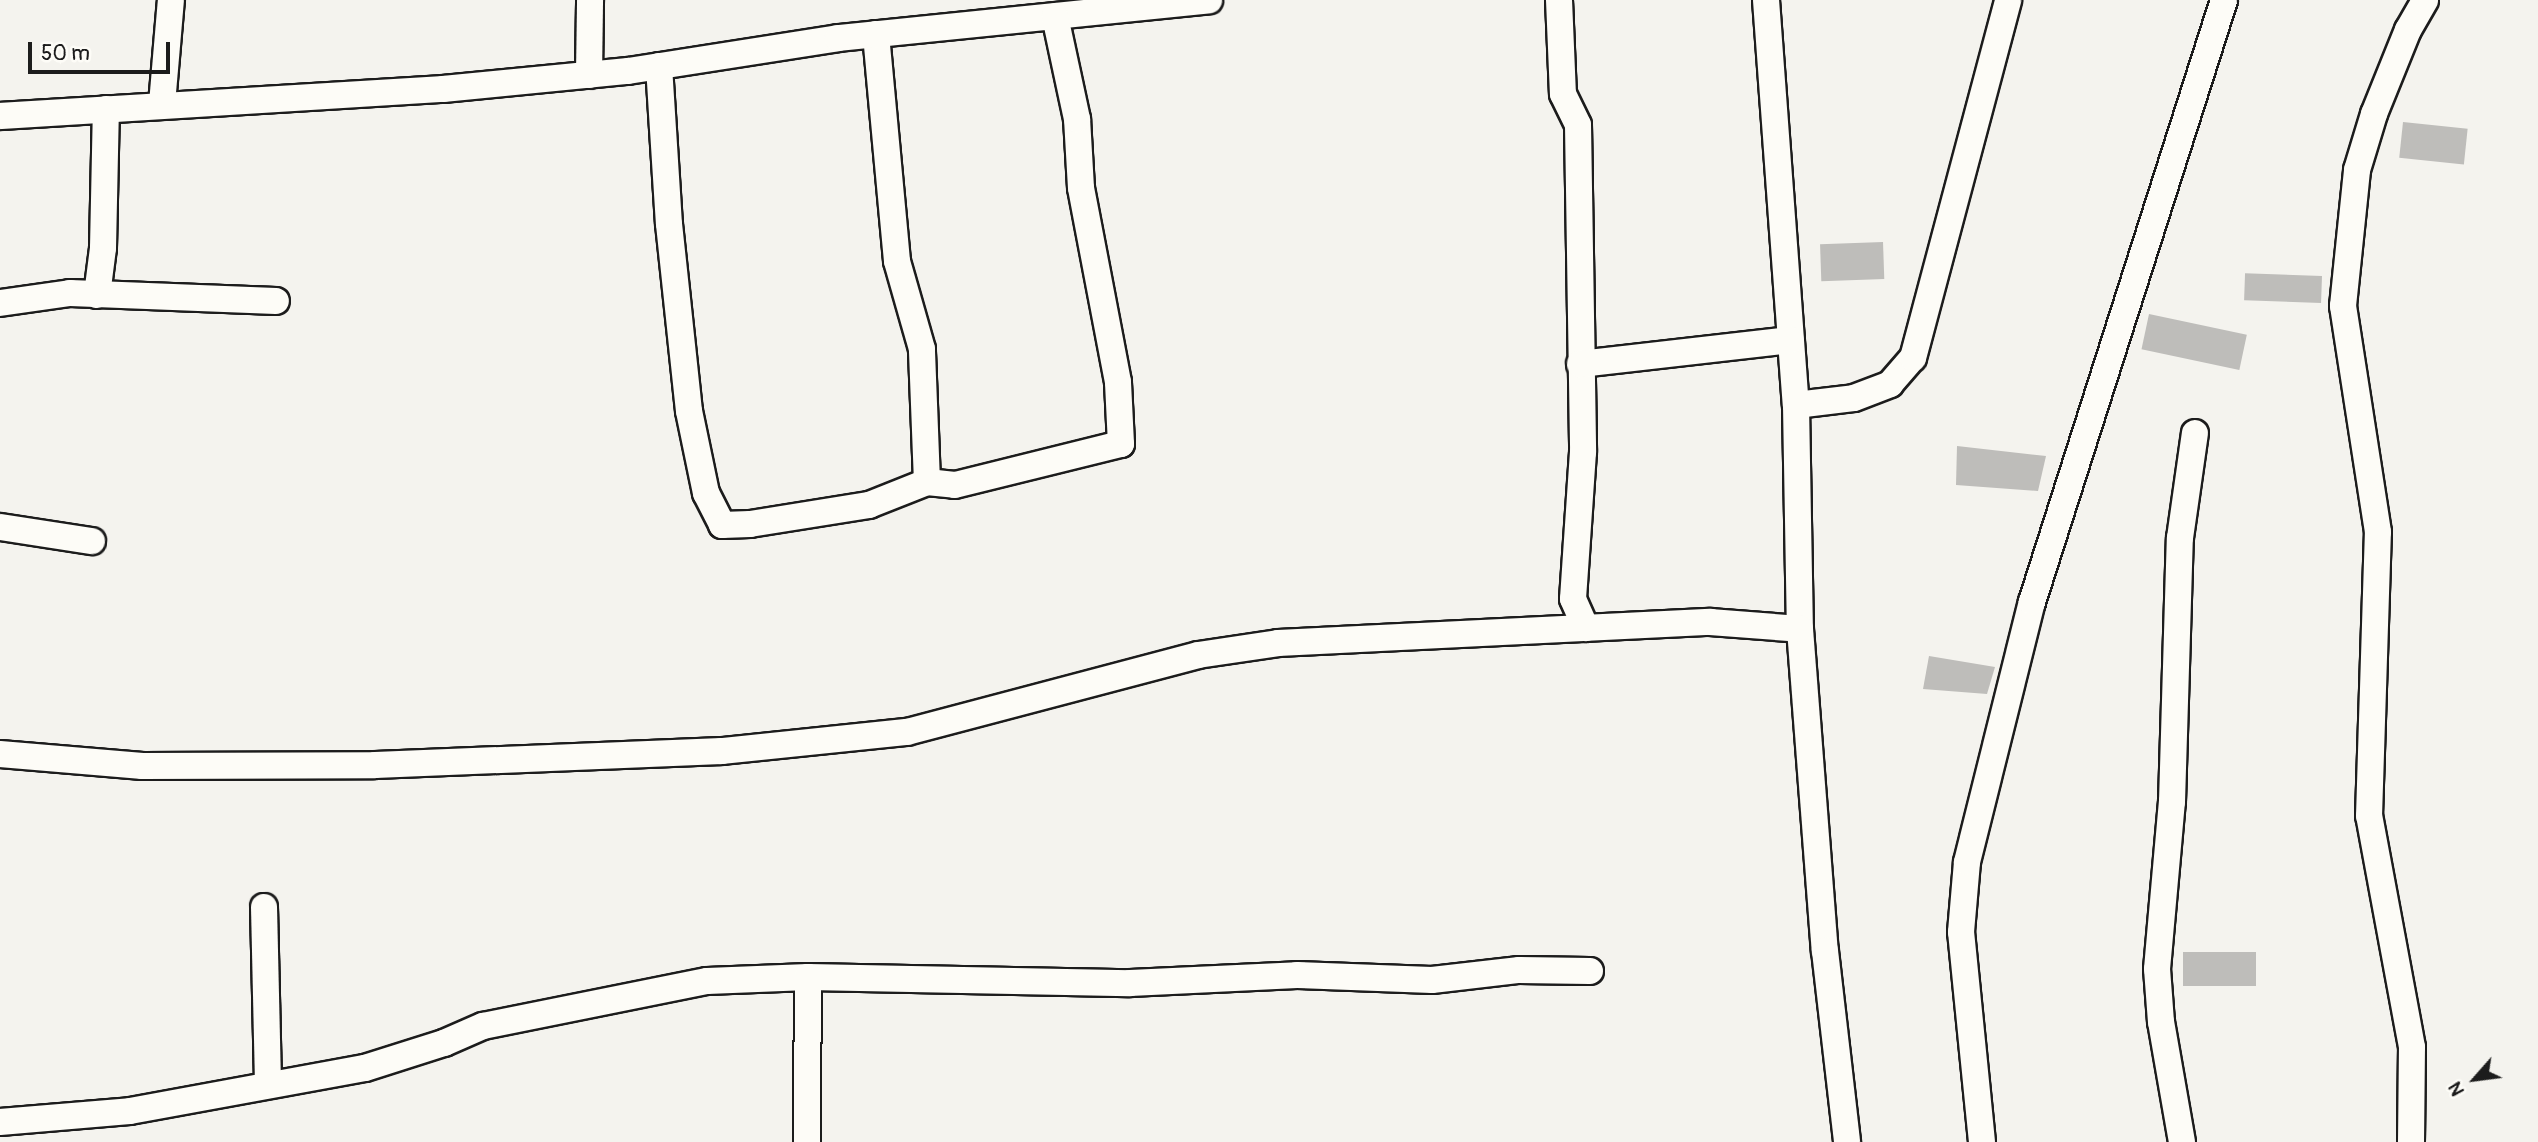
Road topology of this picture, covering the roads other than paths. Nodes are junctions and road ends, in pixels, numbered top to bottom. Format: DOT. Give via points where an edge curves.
graph roads {
  1 [pos="171,0"];
  2 [pos="590,0"];
  3 [pos="1209,0"];
  4 [pos="1559,0"];
  5 [pos="1766,0"];
  6 [pos="2008,0"];
  7 [pos="2224,0"];
  8 [pos="2425,0"];
  9 [pos="1040,11"];
  10 [pos="876,34"];
  11 [pos="659,66"];
  12 [pos="589,75"];
  13 [pos="162,104"];
  14 [pos="106,109"];
  15 [pos="0,116"];
  16 [pos="97,295"];
  17 [pos="275,301"];
  18 [pos="0,303"];
  19 [pos="1791,340"];
  20 [pos="1580,364"];
  21 [pos="1796,405"];
  22 [pos="2195,433"];
  23 [pos="927,482"];
  24 [pos="0,527"];
  25 [pos="92,541"];
  26 [pos="1586,628"];
  27 [pos="1800,629"];
  28 [pos="0,754"];
  29 [pos="264,907"];
  30 [pos="1590,971"];
  31 [pos="808,977"];
  32 [pos="268,1085"];
  33 [pos="0,1122"];
  34 [pos="807,1142"];
  35 [pos="1847,1142"];
  36 [pos="1982,1142"];
  37 [pos="2182,1142"];
  38 [pos="2411,1142"];
  1 -- 13 [label="street"];
  2 -- 12 [label="street"];
  3 -- 9 [label="street"];
  4 -- 20 [label="street" via="1563,94 1578,125"];
  5 -- 19 [label="street"];
  6 -- 21 [label="street" via="1913,358 1890,384 1854,398"];
  7 -- 36 [label="street" via="2032,602 1967,862 1961,932"];
  8 -- 38 [label="street" via="2374,114 2357,170 2343,306 2378,532 2369,816 2412,1046"];
  9 -- 10 [label="street"];
  9 -- 23 [label="street" via="1077,119 1081,188 1118,382 1121,444 955,485"];
  10 -- 11 [label="street"];
  10 -- 23 [label="street" via="897,261 922,349"];
  11 -- 12 [label="street"];
  11 -- 23 [label="street" via="669,224 690,411 706,493 722,525 869,505"];
  12 -- 13 [label="street" via="443,89"];
  13 -- 14 [label="street"];
  14 -- 15 [label="street"];
  14 -- 16 [label="street" via="103,248"];
  16 -- 17 [label="street"];
  16 -- 18 [label="street" via="54,294"];
  19 -- 20 [label="street"];
  19 -- 21 [label="street"];
  20 -- 26 [label="street" via="1583,452 1573,599"];
  21 -- 27 [label="street"];
  22 -- 37 [label="street" via="2180,538 2172,802 2157,968 2161,1022"];
  24 -- 25 [label="street"];
  26 -- 27 [label="street" via="1710,622"];
  26 -- 28 [label="street" via="1278,643 1198,655 906,732 722,751 374,765 142,766"];
  27 -- 35 [label="street" via="1825,951"];
  29 -- 32 [label="street"];
  30 -- 31 [label="street" via="1481,972 1432,980 1297,975 1130,983"];
  31 -- 32 [label="street" via="708,981 483,1026 444,1044 365,1068"];
  31 -- 34 [label="street"];
  32 -- 33 [label="street" via="130,1111"];
}
